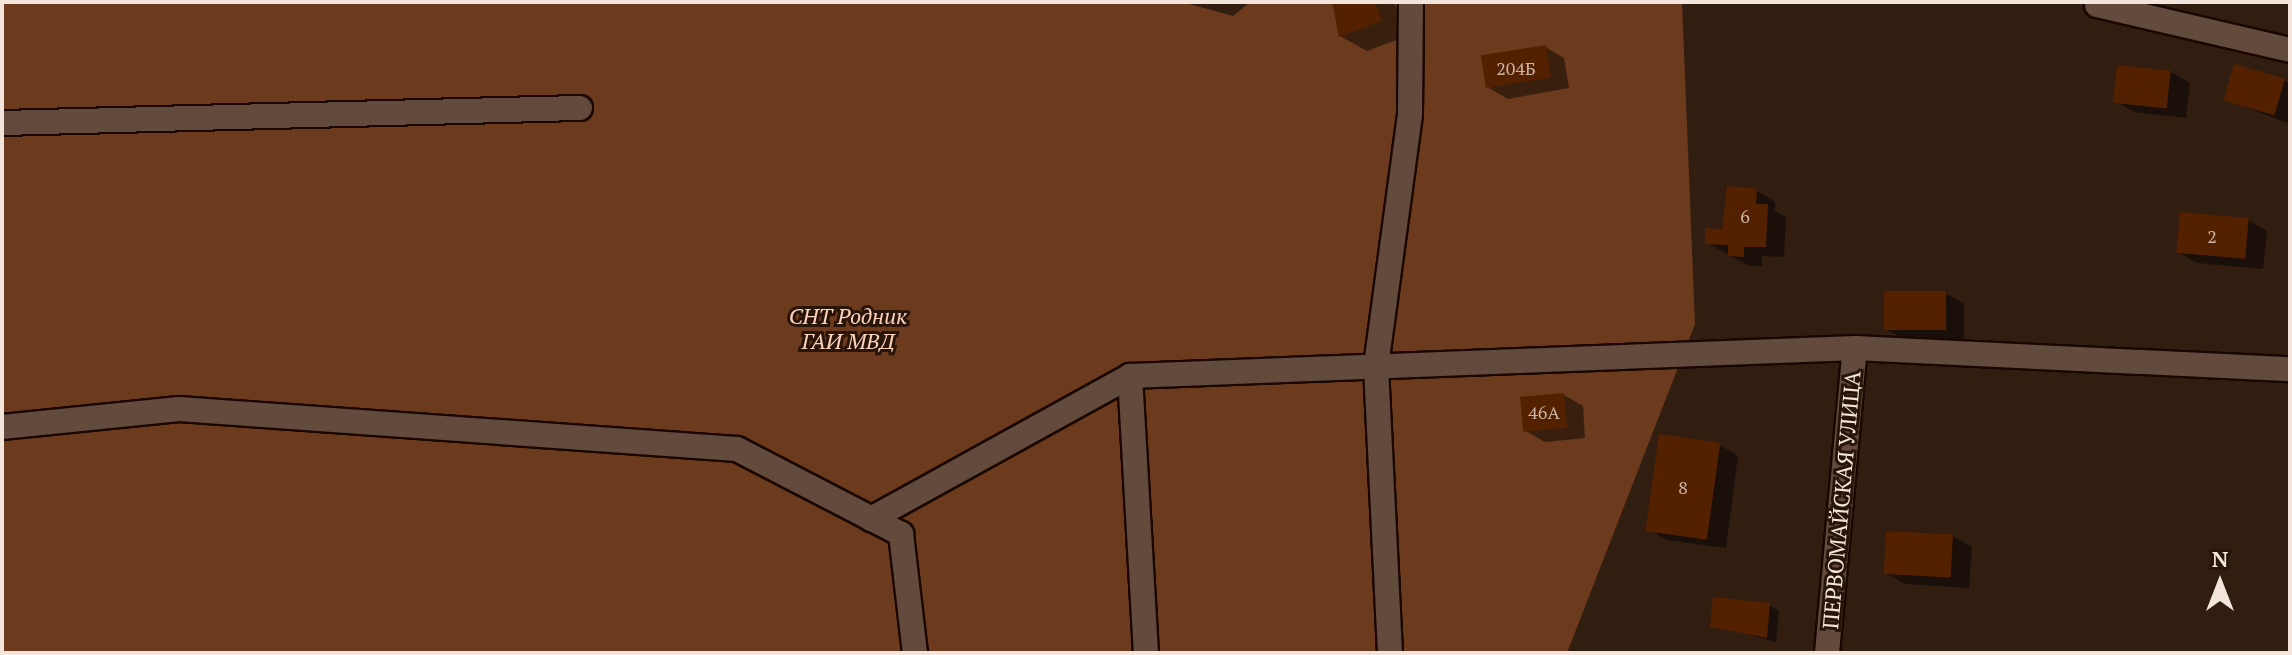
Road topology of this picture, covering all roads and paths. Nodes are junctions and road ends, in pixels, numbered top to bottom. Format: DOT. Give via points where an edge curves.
graph roads {
  1 [pos="1411,2"];
  2 [pos="2097,5"];
  3 [pos="2290,50"];
  4 [pos="580,108"];
  5 [pos="2,123"];
  6 [pos="1855,348"];
  7 [pos="1376,366"];
  8 [pos="2290,369"];
  9 [pos="1130,376"];
  10 [pos="2,427"];
  11 [pos="871,519"];
  12 [pos="915,653"];
  13 [pos="1146,653"];
  14 [pos="1390,653"];
  15 [pos="1827,653"];
  1 -- 7 [label="street" via="1410,114"];
  2 -- 3 [label="street"];
  4 -- 5 [label="street"];
  6 -- 7 [label="street"];
  6 -- 8 [label="street"];
  6 -- 15 [label="street, ПЕРВОМАЙСКАЯ УЛИЦА"];
  7 -- 9 [label="street"];
  7 -- 14 [label="street"];
  9 -- 11 [label="street"];
  9 -- 13 [label="street"];
  10 -- 11 [label="street" via="179,409 737,449"];
  11 -- 12 [label="street" via="901,534"];
}
